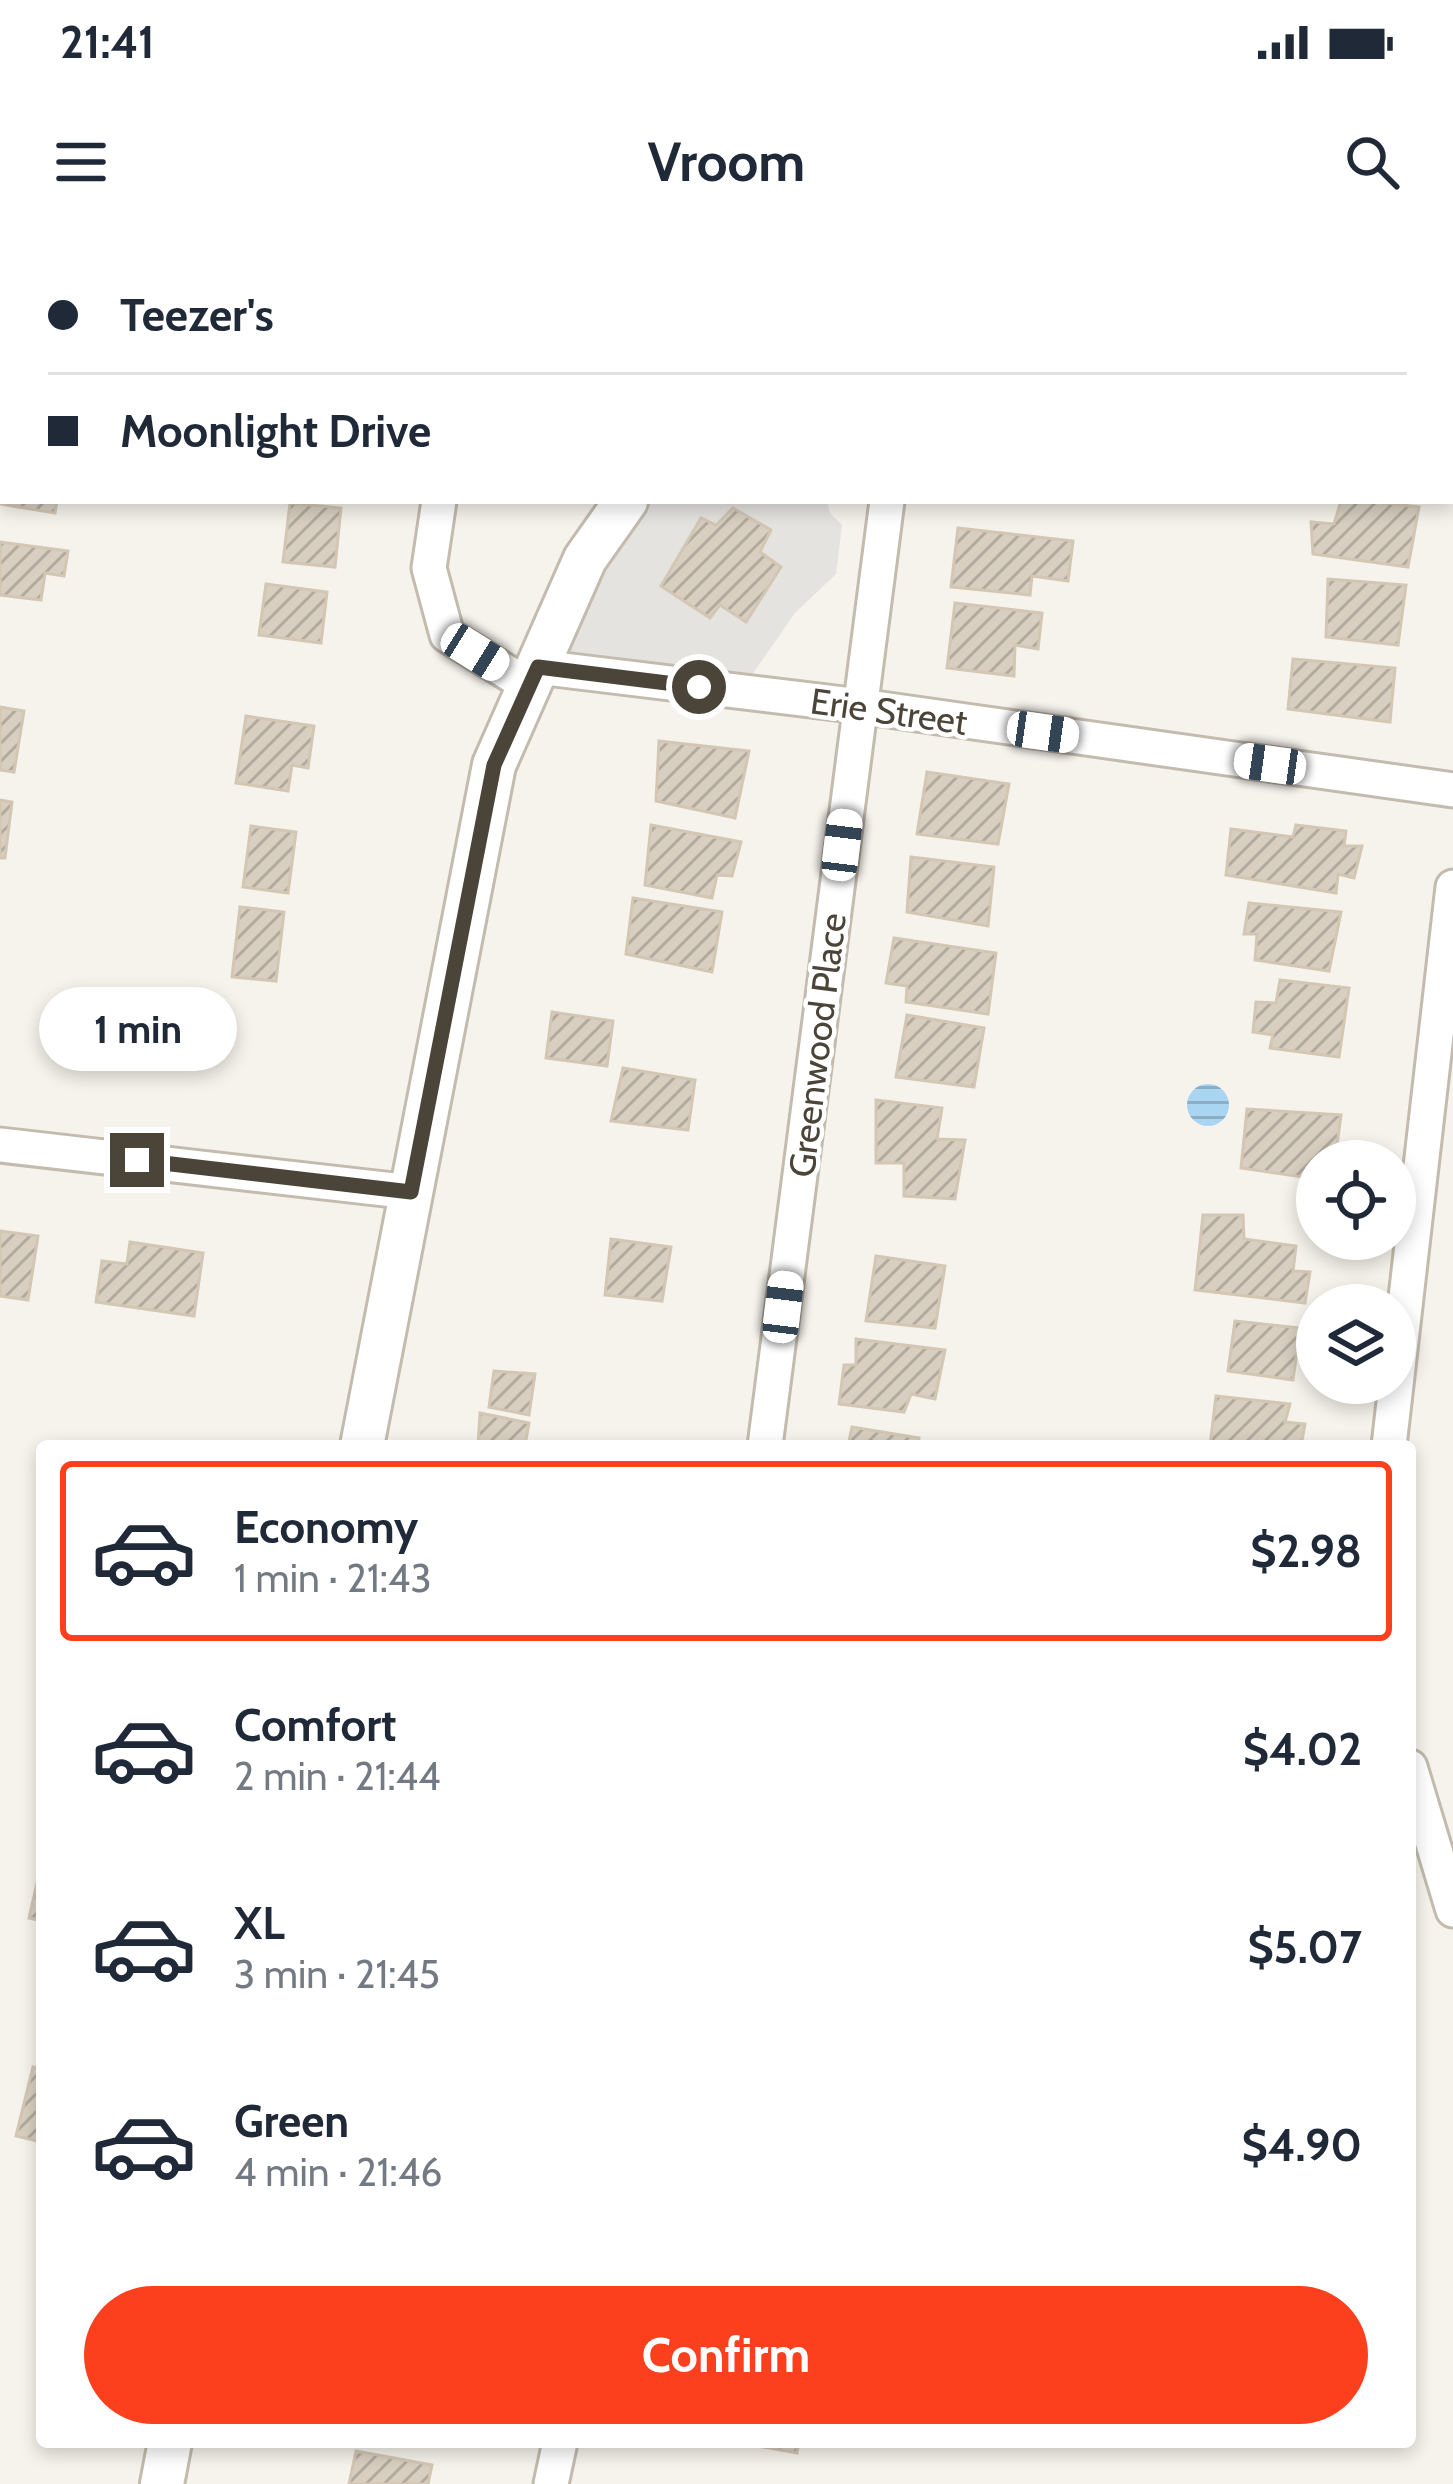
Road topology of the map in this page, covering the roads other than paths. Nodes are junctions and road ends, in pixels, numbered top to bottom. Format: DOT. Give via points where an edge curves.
graph roads {
  1 [pos="439,504"];
  2 [pos="624,504"];
  3 [pos="887,504"];
  4 [pos="534,677"];
  5 [pos="860,706"];
  6 [pos="1453,790"];
  7 [pos="1453,887"];
  8 [pos="0,1145"];
  9 [pos="411,1192"];
  10 [pos="363,1440"];
  11 [pos="766,1440"];
  12 [pos="1390,1440"];
  13 [pos="1416,1787"];
  14 [pos="1453,1910"];
  15 [pos="169,2448"];
  16 [pos="559,2448"];
  17 [pos="162,2484"];
  18 [pos="551,2484"];
  1 -- 4 [label="street" via="429,568 447,635"];
  2 -- 4 [label="street" via="585,559"];
  3 -- 5 [label="street, Greenwood Place"];
  4 -- 5 [label="street, Erie Street"];
  4 -- 9 [label="street" via="494,765"];
  5 -- 6 [label="street, Erie Street"];
  5 -- 11 [label="street, Greenwood Place"];
  7 -- 12 [label="street"];
  8 -- 9 [label="street"];
  9 -- 10 [label="street"];
  13 -- 14 [label="street"];
  15 -- 17 [label="street"];
  16 -- 18 [label="street"];
}
